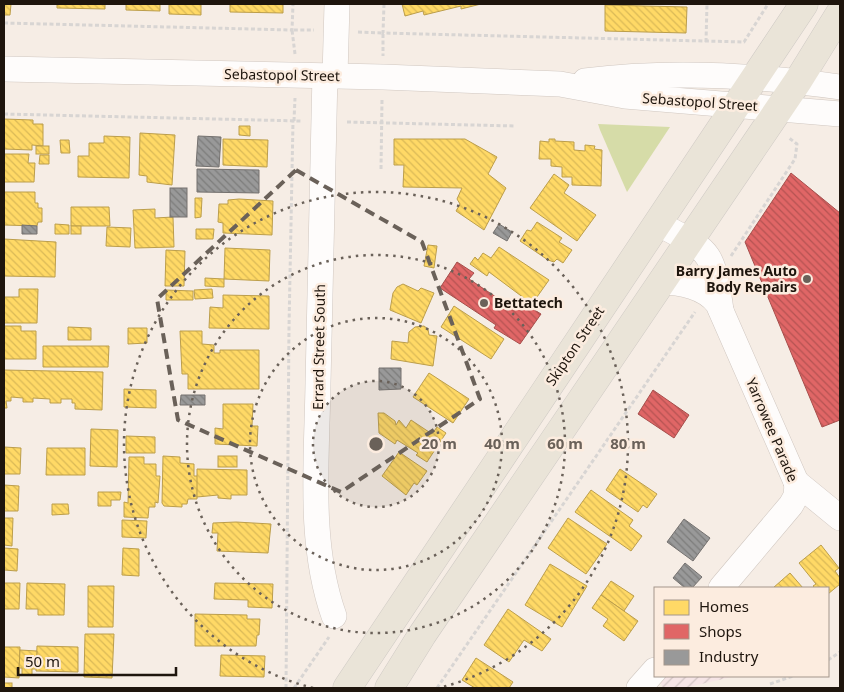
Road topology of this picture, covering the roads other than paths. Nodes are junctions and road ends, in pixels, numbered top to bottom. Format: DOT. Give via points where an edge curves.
graph roads {
  1 [pos="336,4"];
  2 [pos="804,4"];
  3 [pos="840,13"];
  4 [pos="4,69"];
  5 [pos="330,76"];
  6 [pos="752,78"];
  7 [pos="798,81"];
  8 [pos="560,84"];
  9 [pos="840,87"];
  10 [pos="734,105"];
  11 [pos="781,108"];
  12 [pos="840,114"];
  13 [pos="657,223"];
  14 [pos="689,240"];
  15 [pos="661,282"];
  16 [pos="715,294"];
  17 [pos="796,482"];
  18 [pos="840,518"];
  19 [pos="722,587"];
  20 [pos="334,623"];
  21 [pos="654,671"];
  22 [pos="347,688"];
  23 [pos="389,688"];
  24 [pos="639,688"];
  1 -- 5 [label="street, Errard Street South"];
  2 -- 6 [label="highway, Skipton Street"];
  3 -- 7 [label="highway"];
  4 -- 5 [label="street, Sebastopol Street"];
  5 -- 8 [label="street, Sebastopol Street"];
  5 -- 20 [label="street, Errard Street South" via="324,122 317,508 323,576"];
  6 -- 7 [label="street, Sebastopol Street"];
  6 -- 8 [label="street, Sebastopol Street" via="652,75"];
  6 -- 10 [label="highway, Skipton Street"];
  7 -- 9 [label="street, Sebastopol Street"];
  7 -- 11 [label="highway"];
  8 -- 10 [label="street, Sebastopol Street" via="625,96"];
  10 -- 11 [label="street, Sebastopol Street"];
  10 -- 13 [label="highway, Skipton Street"];
  11 -- 12 [label="street, Sebastopol Street"];
  11 -- 14 [label="highway"];
  13 -- 14 [label="street, Yarrowee Parade"];
  13 -- 22 [label="highway, Skipton Street"];
  14 -- 15 [label="highway"];
  14 -- 16 [label="street, Yarrowee Parade" via="708,256"];
  15 -- 16 [label="street" via="679,283"];
  15 -- 23 [label="highway"];
  16 -- 17 [label="street, Yarrowee Parade"];
  17 -- 18 [label="street"];
  17 -- 19 [label="street, Yarrowee Parade" via="796,496 791,506"];
  21 -- 24 [label="street"];
}
